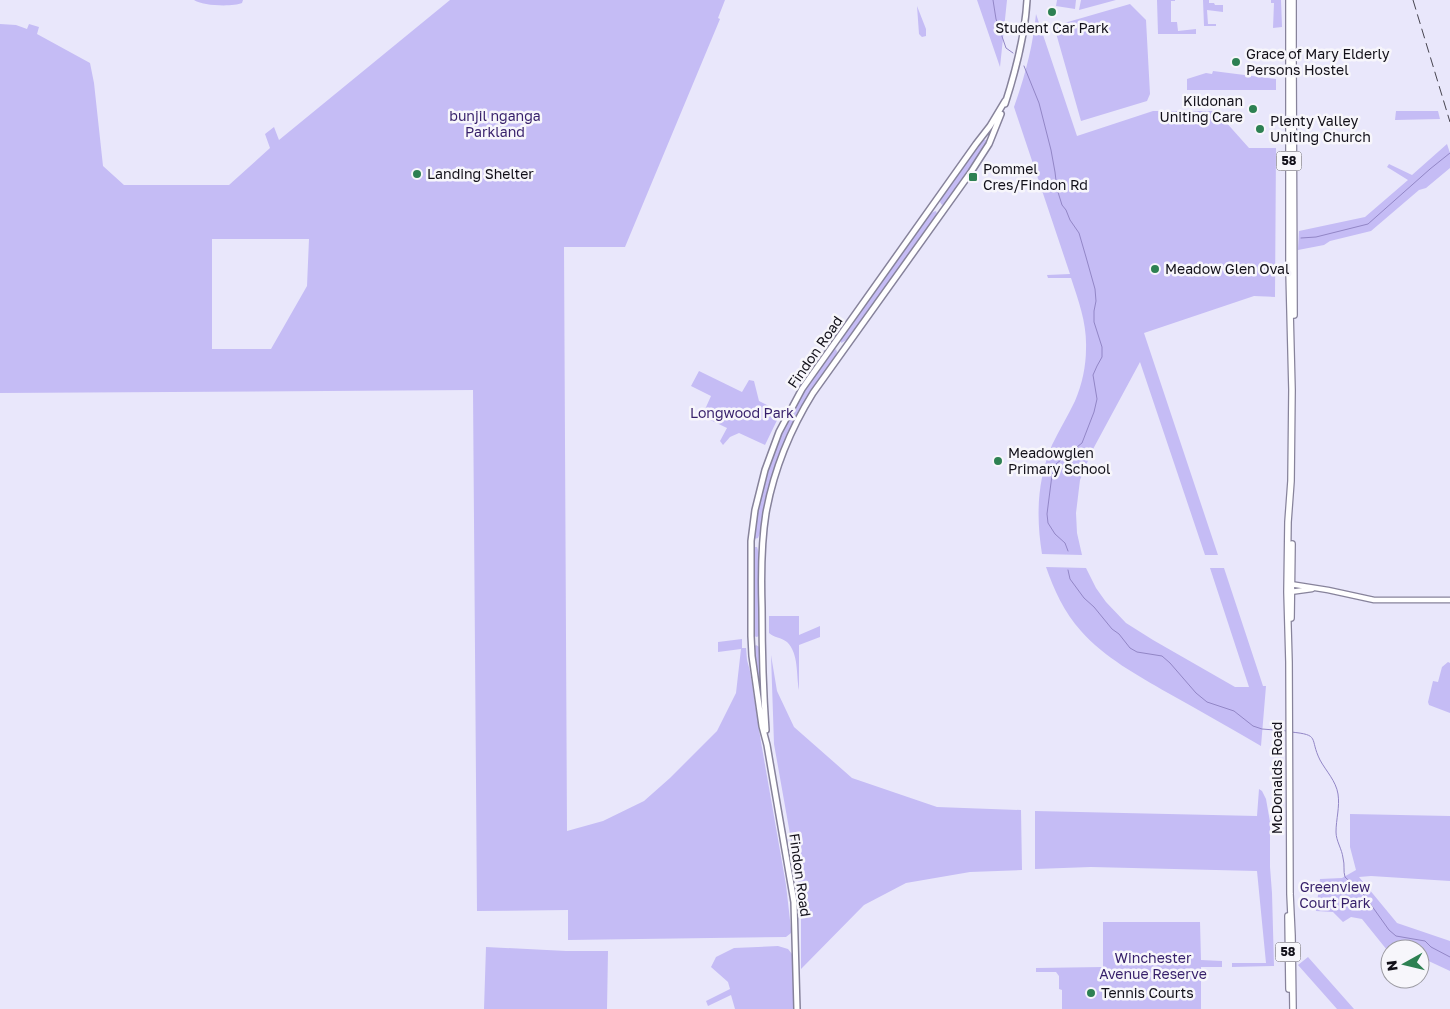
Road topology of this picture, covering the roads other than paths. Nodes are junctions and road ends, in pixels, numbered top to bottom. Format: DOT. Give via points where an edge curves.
graph roads {
  1 [pos="1027,0"];
  2 [pos="1289,0"];
  3 [pos="1293,0"];
  4 [pos="1006,101"];
  5 [pos="979,140"];
  6 [pos="989,144"];
  7 [pos="934,205"];
  8 [pos="943,209"];
  9 [pos="834,343"];
  10 [pos="843,350"];
  11 [pos="1292,382"];
  12 [pos="751,543"];
  13 [pos="762,544"];
  14 [pos="1289,588"];
  15 [pos="1450,600"];
  16 [pos="751,641"];
  17 [pos="762,641"];
  18 [pos="767,745"];
  19 [pos="797,1009"];
  20 [pos="1291,1009"];
  1 -- 4 [label="main road, Findon Road" via="1022,44"];
  2 -- 11 [label="main road, McDonalds Road / 58"];
  3 -- 11 [label="main road, McDonalds Road / 58"];
  4 -- 5 [label="main road, Findon Road"];
  4 -- 6 [label="main road, Findon Road"];
  5 -- 6 [label="main road" via="986,138"];
  5 -- 7 [label="main road, Findon Road"];
  6 -- 8 [label="main road, Findon Road"];
  7 -- 8 [label="main road"];
  7 -- 9 [label="main road, Findon Road"];
  8 -- 10 [label="main road, Findon Road"];
  9 -- 10 [label="main road"];
  9 -- 12 [label="main road, Findon Road" via="797,397 774,445 758,498"];
  10 -- 13 [label="main road, Findon Road" via="808,401 788,439 771,489"];
  11 -- 14 [label="main road, McDonalds Road / 58"];
  12 -- 13 [label="main road"];
  12 -- 16 [label="main road, Findon Road"];
  13 -- 17 [label="main road, Findon Road"];
  14 -- 15 [label="street" via="1318,589 1374,600"];
  14 -- 20 [label="main road, McDonalds Road / 58"];
  16 -- 17 [label="main road"];
  16 -- 18 [label="main road, Findon Road"];
  17 -- 18 [label="main road, Findon Road"];
  18 -- 19 [label="main road, Findon Road" via="794,902"];
}
